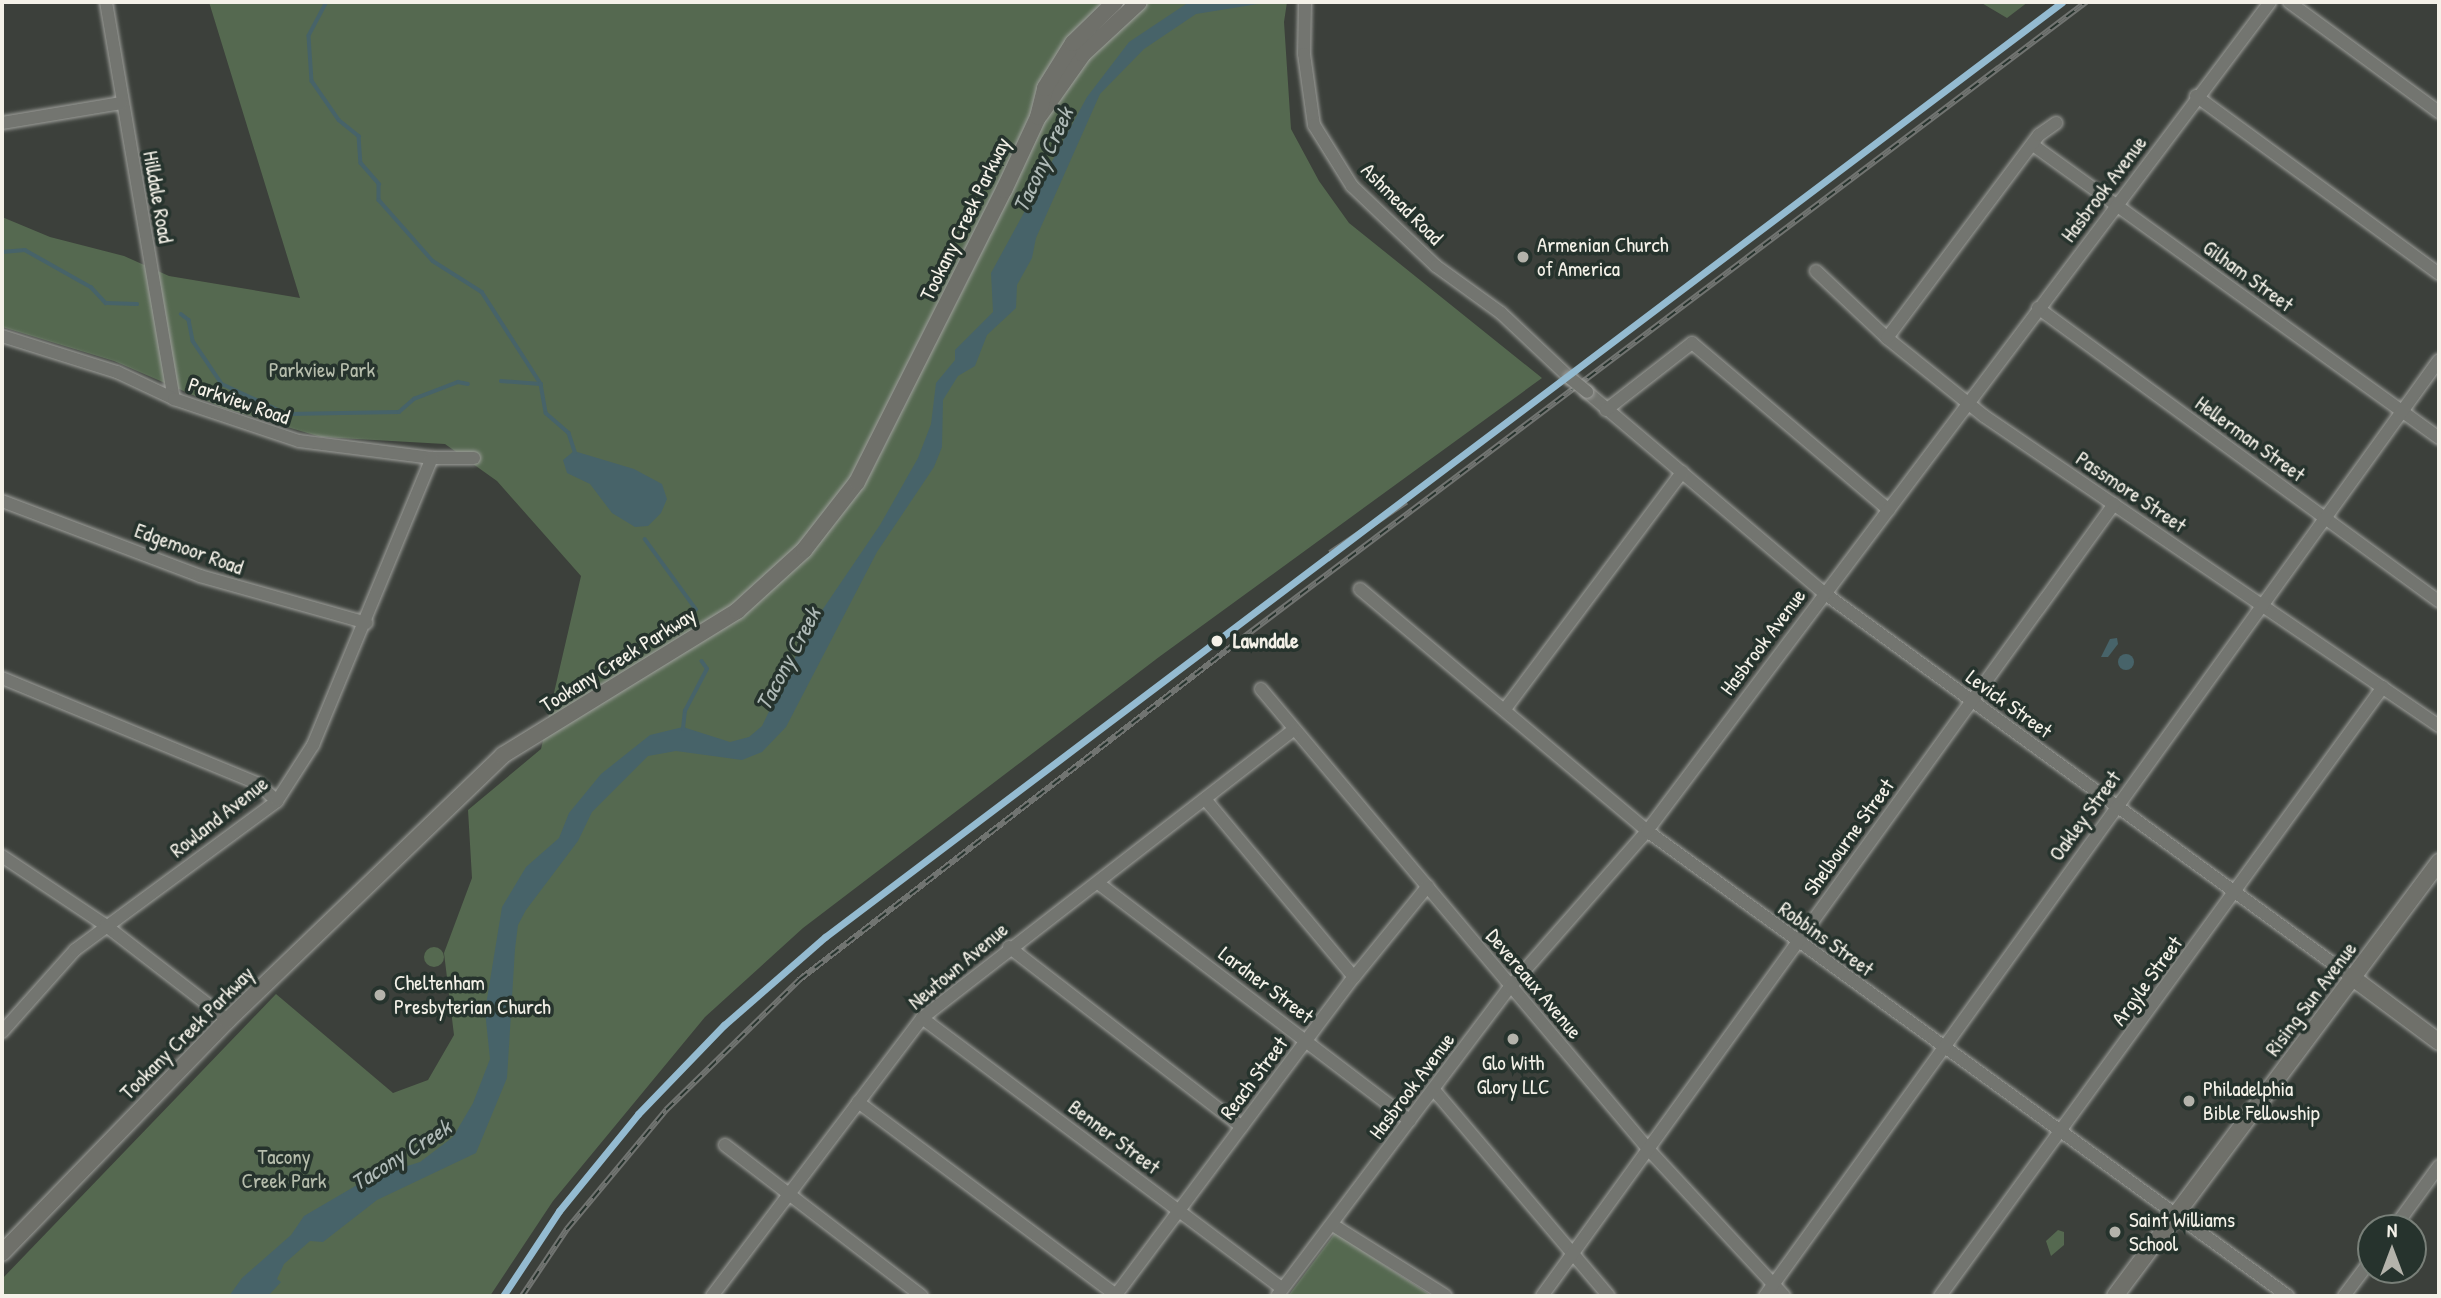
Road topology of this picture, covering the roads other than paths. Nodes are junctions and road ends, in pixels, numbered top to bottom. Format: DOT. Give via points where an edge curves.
graph roads {
  1 [pos="106,2"];
  2 [pos="1115,2"];
  3 [pos="1139,2"];
  4 [pos="2270,2"];
  5 [pos="2289,2"];
  6 [pos="1305,8"];
  7 [pos="2196,96"];
  8 [pos="121,103"];
  9 [pos="2439,112"];
  10 [pos="1038,117"];
  11 [pos="2,123"];
  12 [pos="2056,123"];
  13 [pos="2033,145"];
  14 [pos="2116,204"];
  15 [pos="1816,271"];
  16 [pos="2439,274"];
  17 [pos="2038,308"];
  18 [pos="2,336"];
  19 [pos="1887,338"];
  20 [pos="2439,360"];
  21 [pos="1570,378"];
  22 [pos="174,399"];
  23 [pos="1968,400"];
  24 [pos="1606,410"];
  25 [pos="2403,412"];
  26 [pos="2439,438"];
  27 [pos="432,458"];
  28 [pos="474,458"];
  29 [pos="1682,472"];
  30 [pos="2,501"];
  31 [pos="2114,504"];
  32 [pos="1889,510"];
  33 [pos="2327,519"];
  34 [pos="1360,589"];
  35 [pos="1824,593"];
  36 [pos="2439,601"];
  37 [pos="2262,604"];
  38 [pos="367,623"];
  39 [pos="2,678"];
  40 [pos="2383,687"];
  41 [pos="1261,689"];
  42 [pos="1970,702"];
  43 [pos="1504,709"];
  44 [pos="2439,726"];
  45 [pos="1293,730"];
  46 [pos="1205,799"];
  47 [pos="277,801"];
  48 [pos="2114,808"];
  49 [pos="1647,831"];
  50 [pos="2,856"];
  51 [pos="2439,862"];
  52 [pos="1098,883"];
  53 [pos="1428,886"];
  54 [pos="2236,892"];
  55 [pos="105,925"];
  56 [pos="1797,943"];
  57 [pos="1009,947"];
  58 [pos="1354,977"];
  59 [pos="2353,978"];
  60 [pos="1510,987"];
  61 [pos="922,1018"];
  62 [pos="228,1020"];
  63 [pos="2,1032"];
  64 [pos="1307,1040"];
  65 [pos="2439,1042"];
  66 [pos="1944,1048"];
  67 [pos="1434,1090"];
  68 [pos="858,1102"];
  69 [pos="1410,1121"];
  70 [pos="1242,1127"];
  71 [pos="2061,1131"];
  72 [pos="725,1144"];
  73 [pos="1649,1150"];
  74 [pos="2439,1166"];
  75 [pos="789,1197"];
  76 [pos="1180,1210"];
  77 [pos="2404,1214"];
  78 [pos="2176,1216"];
  79 [pos="1333,1225"];
  80 [pos="2,1252"];
  81 [pos="1573,1254"];
  82 [pos="2357,1278"];
  83 [pos="1280,1292"];
  84 [pos="1769,1292"];
  85 [pos="717,1294"];
  86 [pos="922,1296"];
  87 [pos="1115,1296"];
  88 [pos="1446,1296"];
  89 [pos="1542,1296"];
  90 [pos="1609,1296"];
  91 [pos="1784,1296"];
  92 [pos="1940,1296"];
  93 [pos="2115,1296"];
  94 [pos="2288,1296"];
  95 [pos="2344,1296"];
  1 -- 8 [label="street, Hilldale Road"];
  2 -- 10 [label="main road, Tookany Creek Parkway" via="1073,43 1045,88"];
  3 -- 10 [label="main road" via="1083,54"];
  4 -- 7 [label="street, Hasbrook Avenue"];
  5 -- 9 [label="street"];
  6 -- 21 [label="street, Ashmead Road" via="1304,54 1314,125 1352,186 1436,266 1501,313"];
  7 -- 14 [label="street, Hasbrook Avenue"];
  7 -- 16 [label="street"];
  8 -- 11 [label="street"];
  8 -- 22 [label="street, Hilldale Road"];
  10 -- 62 [label="main road, Tookany Creek Parkway" via="857,482 804,550 737,611 503,755"];
  12 -- 13 [label="street"];
  13 -- 14 [label="street, Gilham Street"];
  13 -- 19 [label="street"];
  14 -- 17 [label="street, Hasbrook Avenue"];
  14 -- 25 [label="street, Gilham Street"];
  15 -- 19 [label="street, Passmore Street"];
  17 -- 23 [label="street, Hasbrook Avenue"];
  17 -- 33 [label="street, Hellerman Street"];
  18 -- 22 [label="street, Parkview Road" via="117,372"];
  19 -- 23 [label="street, Passmore Street"];
  20 -- 25 [label="street, Oakley Street"];
  21 -- 24 [label="street, Levick Street, bridge"];
  22 -- 27 [label="street, Parkview Road" via="299,441"];
  23 -- 31 [label="street, Passmore Street" via="1984,416"];
  23 -- 32 [label="street, Hasbrook Avenue"];
  24 -- 29 [label="street, Levick Street"];
  24 -- 32 [label="street" via="1695,345"];
  25 -- 26 [label="street, Gilham Street"];
  25 -- 33 [label="street, Oakley Street"];
  27 -- 28 [label="street, Parkview Road"];
  27 -- 38 [label="street, Rowland Avenue"];
  29 -- 35 [label="street, Levick Street"];
  29 -- 43 [label="street"];
  30 -- 38 [label="street, Edgemoor Road" via="200,576"];
  31 -- 37 [label="street, Passmore Street"];
  31 -- 42 [label="street, Shelbourne Street"];
  32 -- 35 [label="street, Hasbrook Avenue"];
  33 -- 36 [label="street, Hellerman Street"];
  33 -- 37 [label="street, Oakley Street"];
  34 -- 43 [label="street, Robbins Street"];
  35 -- 42 [label="street, Levick Street"];
  35 -- 49 [label="street, Hasbrook Avenue"];
  37 -- 40 [label="street, Passmore Street"];
  37 -- 48 [label="street, Oakley Street"];
  38 -- 47 [label="street, Rowland Avenue" via="313,745"];
  39 -- 47 [label="street" via="257,783"];
  40 -- 44 [label="street, Passmore Street"];
  40 -- 54 [label="street, Argyle Street"];
  41 -- 45 [label="street, Devereaux Avenue"];
  42 -- 48 [label="street, Levick Street"];
  42 -- 56 [label="street, Shelbourne Street"];
  43 -- 49 [label="street, Robbins Street"];
  45 -- 46 [label="street, Newtown Avenue"];
  45 -- 53 [label="street, Devereaux Avenue"];
  46 -- 52 [label="street, Newtown Avenue"];
  46 -- 58 [label="street"];
  47 -- 55 [label="street, Rowland Avenue"];
  48 -- 54 [label="street, Levick Street"];
  48 -- 66 [label="street, Oakley Street"];
  49 -- 56 [label="street, Robbins Street"];
  49 -- 60 [label="street, Hasbrook Avenue"];
  50 -- 55 [label="street"];
  51 -- 59 [label="main road, Rising Sun Avenue"];
  52 -- 57 [label="street, Newtown Avenue"];
  52 -- 64 [label="street, Lardner Street"];
  53 -- 58 [label="street, Reach Street"];
  53 -- 60 [label="street, Devereaux Avenue"];
  54 -- 59 [label="street, Levick Street"];
  54 -- 71 [label="street, Argyle Street"];
  55 -- 62 [label="street"];
  55 -- 63 [label="street, Rowland Avenue" via="54,969"];
  56 -- 66 [label="street, Robbins Street"];
  56 -- 73 [label="street, Shelbourne Street"];
  57 -- 61 [label="street, Newtown Avenue"];
  57 -- 70 [label="street"];
  58 -- 64 [label="street, Reach Street"];
  59 -- 65 [label="main road, Levick Street"];
  59 -- 78 [label="main road, Rising Sun Avenue"];
  60 -- 67 [label="street, Hasbrook Avenue"];
  60 -- 73 [label="street, Devereaux Avenue"];
  61 -- 68 [label="street, Newtown Avenue"];
  61 -- 76 [label="street, Benner Street"];
  62 -- 80 [label="main road, Tookany Creek Parkway"];
  64 -- 69 [label="street, Lardner Street"];
  64 -- 70 [label="street, Reach Street"];
  66 -- 71 [label="street, Robbins Street"];
  66 -- 84 [label="street, Oakley Street"];
  67 -- 69 [label="street, Hasbrook Avenue"];
  67 -- 81 [label="street"];
  68 -- 75 [label="street, Newtown Avenue"];
  68 -- 87 [label="street"];
  69 -- 79 [label="street, Hasbrook Avenue"];
  70 -- 76 [label="street, Reach Street"];
  71 -- 78 [label="street, Robbins Street"];
  71 -- 92 [label="street, Argyle Street"];
  72 -- 75 [label="street"];
  73 -- 81 [label="street, Shelbourne Street"];
  73 -- 84 [label="street, Devereaux Avenue"];
  74 -- 77 [label="street"];
  75 -- 85 [label="street, Newtown Avenue"];
  75 -- 86 [label="street"];
  76 -- 83 [label="street, Benner Street"];
  76 -- 87 [label="street, Reach Street"];
  78 -- 93 [label="main road, Rising Sun Avenue"];
  78 -- 94 [label="street, Robbins Street"];
  79 -- 83 [label="street, Hasbrook Avenue"];
  79 -- 88 [label="street"];
  81 -- 89 [label="street, Shelbourne Street"];
  81 -- 90 [label="street"];
  82 -- 95 [label="street"];
  84 -- 91 [label="street, Devereaux Avenue"];
}
